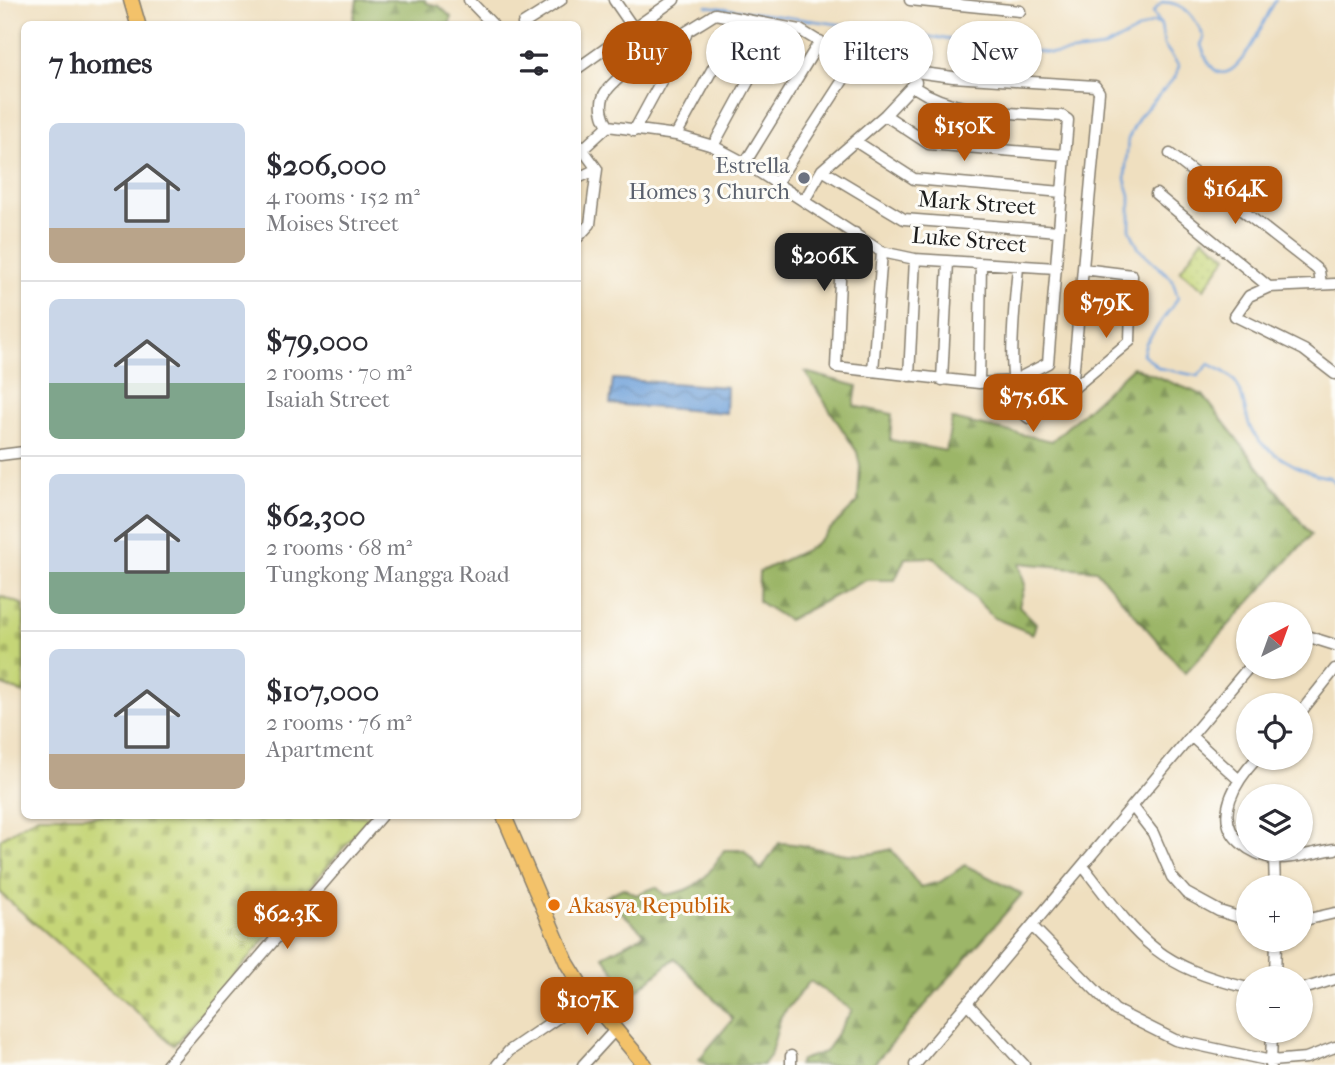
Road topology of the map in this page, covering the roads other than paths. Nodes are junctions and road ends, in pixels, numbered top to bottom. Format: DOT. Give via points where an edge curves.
graph roads {
  1 [pos="131,0"];
  2 [pos="469,0"];
  3 [pos="562,0"];
  4 [pos="614,0"];
  5 [pos="674,0"];
  6 [pos="909,0"];
  7 [pos="1020,11"];
  8 [pos="137,21"];
  9 [pos="489,21"];
  10 [pos="528,21"];
  11 [pos="628,21"];
  12 [pos="645,21"];
  13 [pos="738,21"];
  14 [pos="692,30"];
  15 [pos="819,43"];
  16 [pos="602,51"];
  17 [pos="581,66"];
  18 [pos="933,74"];
  19 [pos="706,80"];
  20 [pos="614,84"];
  21 [pos="660,84"];
  22 [pos="747,84"];
  23 [pos="841,84"];
  24 [pos="915,84"];
  25 [pos="914,87"];
  26 [pos="885,115"];
  27 [pos="608,126"];
  28 [pos="634,131"];
  29 [pos="676,135"];
  30 [pos="855,141"];
  31 [pos="581,146"];
  32 [pos="713,146"];
  33 [pos="1170,154"];
  34 [pos="1064,155"];
  35 [pos="745,163"];
  36 [pos="597,169"];
  37 [pos="821,170"];
  38 [pos="581,177"];
  39 [pos="775,185"];
  40 [pos="1062,192"];
  41 [pos="1156,194"];
  42 [pos="804,201"];
  43 [pos="1058,231"];
  44 [pos="855,233"];
  45 [pos="581,234"];
  46 [pos="882,252"];
  47 [pos="915,259"];
  48 [pos="948,262"];
  49 [pos="981,264"];
  50 [pos="1018,266"];
  51 [pos="1056,268"];
  52 [pos="1083,269"];
  53 [pos="1335,284"];
  54 [pos="1321,285"];
  55 [pos="1269,287"];
  56 [pos="873,371"];
  57 [pos="1335,374"];
  58 [pos="909,376"];
  59 [pos="942,380"];
  60 [pos="1013,381"];
  61 [pos="979,383"];
  62 [pos="1072,389"];
  63 [pos="21,452"];
  64 [pos="0,455"];
  65 [pos="1313,638"];
  66 [pos="1335,645"];
  67 [pos="1335,669"];
  68 [pos="1239,679"];
  69 [pos="1313,697"];
  70 [pos="1191,736"];
  71 [pos="1246,770"];
  72 [pos="1238,779"];
  73 [pos="1133,807"];
  74 [pos="379,819"];
  75 [pos="504,819"];
  76 [pos="1236,839"];
  77 [pos="1335,849"];
  78 [pos="1313,852"];
  79 [pos="1083,866"];
  80 [pos="1335,913"];
  81 [pos="1236,916"];
  82 [pos="1313,918"];
  83 [pos="1032,926"];
  84 [pos="1335,979"];
  85 [pos="1236,985"];
  86 [pos="1313,986"];
  87 [pos="588,997"];
  88 [pos="967,1003"];
  89 [pos="615,1030"];
  90 [pos="1272,1043"];
  91 [pos="1335,1047"];
  92 [pos="174,1063"];
  93 [pos="1271,1063"];
  94 [pos="496,1065"];
  95 [pos="583,1065"];
  96 [pos="645,1065"];
  97 [pos="915,1065"];
  98 [pos="1024,1065"];
  1 -- 8 [label="main road"];
  2 -- 9 [label="street"];
  3 -- 10 [label="street"];
  4 -- 11 [label="street"];
  5 -- 12 [label="street"];
  6 -- 7 [label="street"];
  13 -- 14 [label="street" via="715,14"];
  15 -- 35 [label="street"];
  16 -- 17 [label="street"];
  18 -- 52 [label="street" via="1097,88"];
  19 -- 29 [label="street"];
  20 -- 27 [label="street" via="604,96 601,114"];
  21 -- 28 [label="street"];
  22 -- 32 [label="street"];
  23 -- 39 [label="street"];
  24 -- 25 [label="street"];
  25 -- 26 [label="street"];
  25 -- 34 [label="street" via="953,106 1062,116 1068,120"];
  26 -- 30 [label="street"];
  26 -- 34 [label="street" via="929,144"];
  27 -- 28 [label="street, Luke Street"];
  27 -- 31 [label="street"];
  28 -- 29 [label="street, Luke Street"];
  29 -- 32 [label="street, Luke Street"];
  30 -- 37 [label="street"];
  30 -- 40 [label="street" via="914,179"];
  31 -- 36 [label="street"];
  32 -- 35 [label="street, Luke Street"];
  33 -- 54 [label="street" via="1319,271"];
  34 -- 40 [label="street"];
  35 -- 39 [label="street, Luke Street"];
  36 -- 38 [label="street"];
  36 -- 45 [label="street" via="590,224"];
  37 -- 42 [label="street"];
  37 -- 43 [label="street, Mark Street" via="904,219"];
  39 -- 42 [label="street, Luke Street"];
  40 -- 43 [label="street"];
  41 -- 55 [label="street"];
  42 -- 44 [label="street, Luke Street"];
  43 -- 51 [label="street"];
  44 -- 46 [label="street, Luke Street"];
  44 -- 56 [label="street" via="841,258 835,367"];
  46 -- 47 [label="street, Luke Street"];
  46 -- 56 [label="street"];
  47 -- 48 [label="street, Luke Street"];
  47 -- 58 [label="street"];
  48 -- 49 [label="street, Luke Street"];
  48 -- 59 [label="street"];
  49 -- 50 [label="street, Luke Street"];
  49 -- 61 [label="street"];
  50 -- 51 [label="street, Luke Street"];
  50 -- 60 [label="street"];
  51 -- 60 [label="street" via="1048,363"];
  52 -- 62 [label="street"];
  52 -- 62 [label="street" via="1132,275 1129,341"];
  53 -- 54 [label="street"];
  54 -- 55 [label="street"];
  55 -- 57 [label="street" via="1249,296 1235,316 1304,349"];
  56 -- 58 [label="street"];
  58 -- 59 [label="street"];
  59 -- 61 [label="street"];
  60 -- 61 [label="street"];
  60 -- 62 [label="street" via="1017,403 1029,418 1039,416"];
  63 -- 64 [label="street"];
  65 -- 66 [label="street"];
  67 -- 69 [label="street"];
  68 -- 70 [label="street"];
  70 -- 72 [label="street"];
  70 -- 73 [label="street"];
  71 -- 72 [label="street"];
  72 -- 76 [label="street" via="1227,819"];
  73 -- 79 [label="street"];
  73 -- 81 [label="street" via="1153,833 1172,877 1186,892"];
  74 -- 92 [label="street"];
  75 -- 87 [label="main road" via="567,963"];
  77 -- 78 [label="street"];
  79 -- 83 [label="street"];
  79 -- 85 [label="street" via="1134,933 1157,953 1191,972"];
  80 -- 82 [label="street"];
  83 -- 88 [label="street"];
  83 -- 93 [label="street" via="1115,1010 1192,1046"];
  84 -- 86 [label="street"];
  87 -- 89 [label="main road"];
  87 -- 94 [label="street" via="509,1051"];
  88 -- 97 [label="street"];
  88 -- 98 [label="street"];
  89 -- 95 [label="street"];
  89 -- 96 [label="main road"];
  90 -- 93 [label="street"];
  91 -- 93 [label="street" via="1306,1058"];
}
